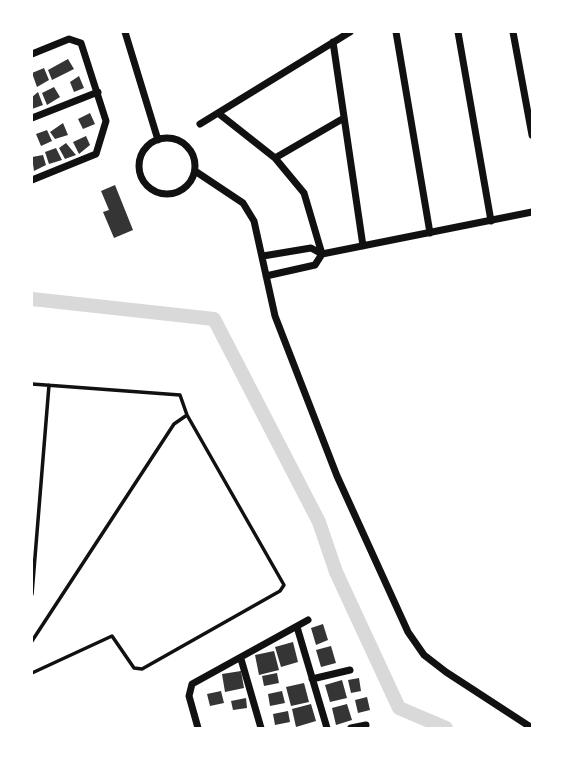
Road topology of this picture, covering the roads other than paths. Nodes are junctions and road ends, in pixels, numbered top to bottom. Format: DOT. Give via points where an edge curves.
graph roads {
  1 [pos="125,32"];
  2 [pos="350,32"];
  3 [pos="396,32"];
  4 [pos="458,32"];
  5 [pos="513,32"];
  6 [pos="333,42"];
  7 [pos="32,54"];
  8 [pos="98,92"];
  9 [pos="218,113"];
  10 [pos="32,118"];
  11 [pos="344,118"];
  12 [pos="200,124"];
  13 [pos="533,135"];
  14 [pos="158,140"];
  15 [pos="275,158"];
  16 [pos="195,171"];
  17 [pos="32,180"];
  18 [pos="533,212"];
  19 [pos="491,220"];
  20 [pos="430,233"];
  21 [pos="363,246"];
  22 [pos="322,254"];
  23 [pos="263,256"];
  24 [pos="266,276"];
  25 [pos="32,384"];
  26 [pos="49,385"];
  27 [pos="187,415"];
  28 [pos="32,594"];
  29 [pos="308,620"];
  30 [pos="297,627"];
  31 [pos="32,641"];
  32 [pos="241,659"];
  33 [pos="350,670"];
  34 [pos="32,673"];
  35 [pos="312,679"];
  36 [pos="366,725"];
  37 [pos="198,729"];
  38 [pos="261,729"];
  39 [pos="327,729"];
  40 [pos="351,729"];
  41 [pos="533,729"];
  1 -- 14 [label="street"];
  2 -- 6 [label="street"];
  3 -- 20 [label="street"];
  4 -- 19 [label="street"];
  5 -- 13 [label="street"];
  6 -- 9 [label="street"];
  6 -- 11 [label="street"];
  7 -- 8 [label="street" via="69,39 78,40"];
  8 -- 10 [label="street"];
  8 -- 17 [label="street" via="106,125 99,150"];
  9 -- 12 [label="street"];
  9 -- 15 [label="street"];
  11 -- 15 [label="street"];
  11 -- 21 [label="street"];
  14 -- 16 [label="street" via="180,141 195,159"];
  14 -- 16 [label="street" via="146,148 139,162 149,188 163,195 177,193 189,185"];
  15 -- 22 [label="street" via="304,193"];
  16 -- 23 [label="street" via="243,204 254,221"];
  18 -- 19 [label="street"];
  19 -- 20 [label="street"];
  20 -- 21 [label="street"];
  21 -- 22 [label="street"];
  22 -- 23 [label="street" via="312,248"];
  22 -- 24 [label="street" via="315,265"];
  23 -- 24 [label="street"];
  24 -- 41 [label="street" via="275,316 337,476 408,632 424,655"];
  25 -- 26 [label="lane"];
  26 -- 27 [label="lane" via="180,395"];
  26 -- 28 [label="lane"];
  27 -- 31 [label="lane" via="174,424"];
  27 -- 34 [label="lane" via="284,585 138,670 112,636"];
  29 -- 30 [label="street"];
  30 -- 32 [label="street"];
  30 -- 35 [label="street"];
  32 -- 37 [label="street" via="188,688"];
  32 -- 38 [label="street"];
  33 -- 35 [label="street"];
  35 -- 39 [label="street"];
  36 -- 40 [label="street"];
}
